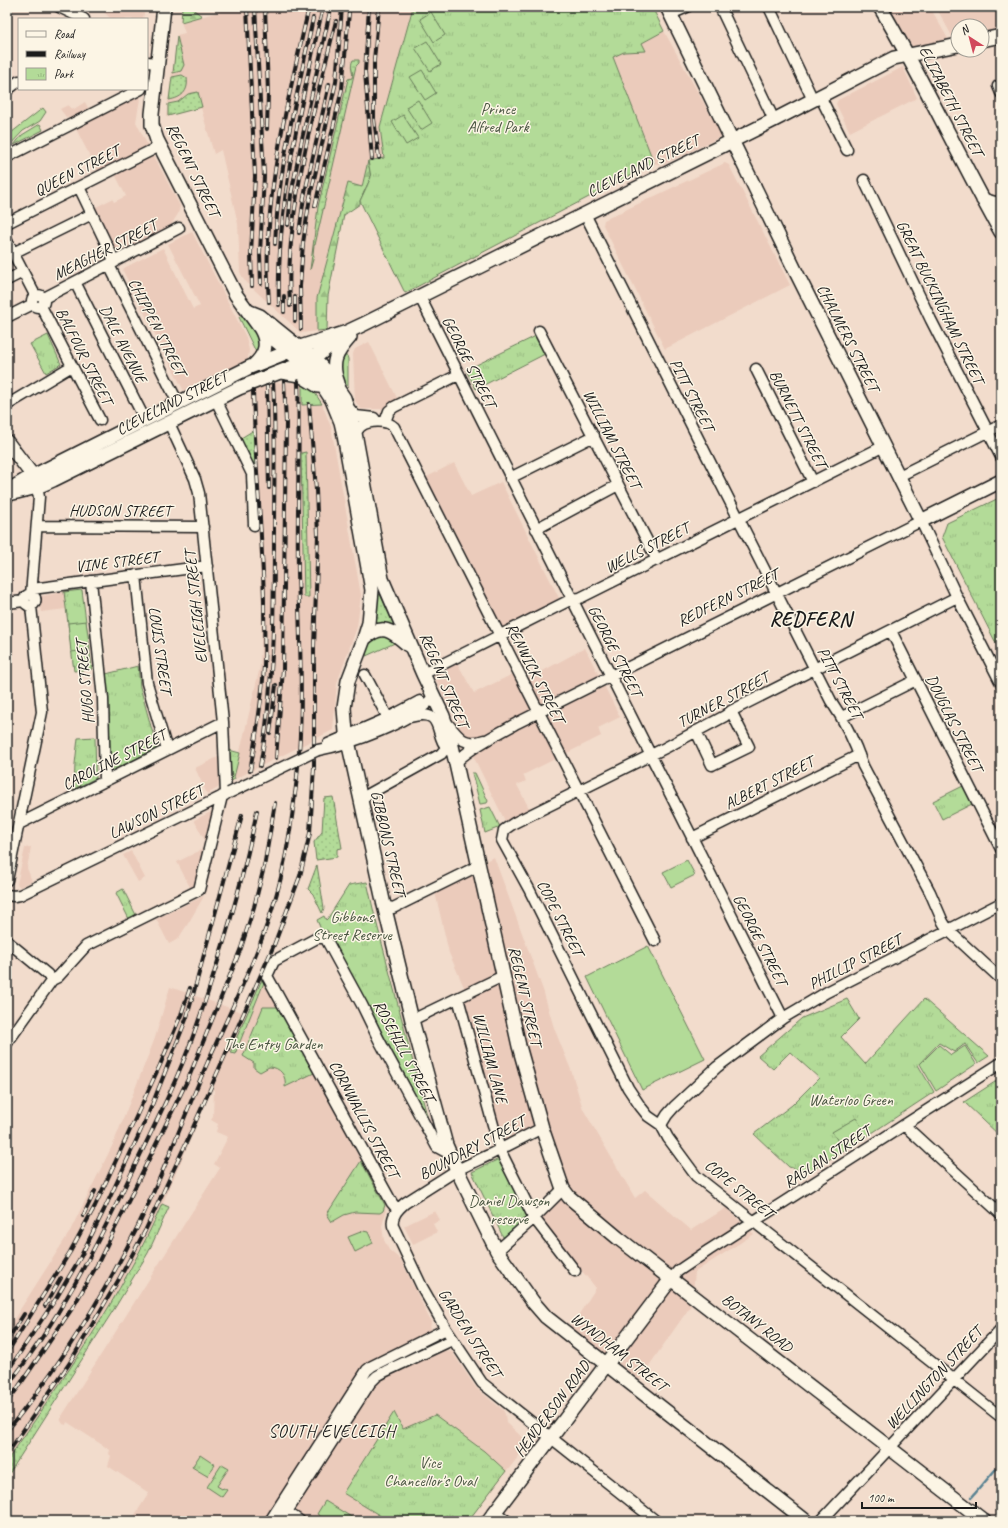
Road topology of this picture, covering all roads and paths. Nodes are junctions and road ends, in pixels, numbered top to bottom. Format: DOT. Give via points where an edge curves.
graph roads {
  1 [pos="59,7"];
  2 [pos="164,7"];
  3 [pos="687,7"];
  4 [pos="720,7"];
  5 [pos="769,7"];
  6 [pos="880,7"];
  7 [pos="669,10"];
  8 [pos="80,15"];
  9 [pos="1001,36"];
  10 [pos="990,38"];
  11 [pos="950,47"];
  12 [pos="908,55"];
  13 [pos="152,63"];
  14 [pos="18,82"];
  15 [pos="151,88"];
  16 [pos="7,90"];
  17 [pos="138,90"];
  18 [pos="816,98"];
  19 [pos="774,120"];
  20 [pos="732,141"];
  21 [pos="160,146"];
  22 [pos="847,150"];
  23 [pos="7,157"];
  24 [pos="864,180"];
  25 [pos="79,187"];
  26 [pos="983,200"];
  27 [pos="1001,204"];
  28 [pos="92,214"];
  29 [pos="585,214"];
  30 [pos="7,223"];
  31 [pos="179,228"];
  32 [pos="1001,232"];
  33 [pos="7,241"];
  34 [pos="13,253"];
  35 [pos="112,263"];
  36 [pos="23,272"];
  37 [pos="7,280"];
  38 [pos="75,282"];
  39 [pos="420,297"];
  40 [pos="38,301"];
  41 [pos="249,312"];
  42 [pos="7,317"];
  43 [pos="364,324"];
  44 [pos="260,328"];
  45 [pos="539,331"];
  46 [pos="347,332"];
  47 [pos="295,349"];
  48 [pos="308,360"];
  49 [pos="72,366"];
  50 [pos="250,367"];
  51 [pos="756,369"];
  52 [pos="273,374"];
  53 [pos="458,375"];
  54 [pos="216,400"];
  55 [pos="341,401"];
  56 [pos="178,403"];
  57 [pos="7,405"];
  58 [pos="100,420"];
  59 [pos="145,420"];
  60 [pos="381,422"];
  61 [pos="169,423"];
  62 [pos="1001,425"];
  63 [pos="988,432"];
  64 [pos="355,433"];
  65 [pos="594,436"];
  66 [pos="7,442"];
  67 [pos="884,446"];
  68 [pos="1001,457"];
  69 [pos="899,476"];
  70 [pos="510,478"];
  71 [pos="1001,481"];
  72 [pos="35,482"];
  73 [pos="813,482"];
  74 [pos="618,485"];
  75 [pos="7,491"];
  76 [pos="7,494"];
  77 [pos="738,519"];
  78 [pos="921,521"];
  79 [pos="254,525"];
  80 [pos="37,526"];
  81 [pos="203,527"];
  82 [pos="536,529"];
  83 [pos="657,560"];
  84 [pos="207,566"];
  85 [pos="136,575"];
  86 [pos="91,581"];
  87 [pos="777,593"];
  88 [pos="957,597"];
  89 [pos="29,598"];
  90 [pos="572,599"];
  91 [pos="7,603"];
  92 [pos="891,631"];
  93 [pos="499,636"];
  94 [pos="364,639"];
  95 [pos="411,647"];
  96 [pos="815,668"];
  97 [pos="366,674"];
  98 [pos="422,674"];
  99 [pos="611,676"];
  100 [pos="916,680"];
  101 [pos="1001,683"];
  102 [pos="433,697"];
  103 [pos="731,711"];
  104 [pos="539,712"];
  105 [pos="443,716"];
  106 [pos="842,717"];
  107 [pos="388,718"];
  108 [pos="404,719"];
  109 [pos="223,722"];
  110 [pos="696,731"];
  111 [pos="491,737"];
  112 [pos="347,739"];
  113 [pos="167,750"];
  114 [pos="651,754"];
  115 [pos="859,754"];
  116 [pos="452,755"];
  117 [pos="105,781"];
  118 [pos="579,791"];
  119 [pos="226,794"];
  120 [pos="360,799"];
  121 [pos="20,824"];
  122 [pos="504,830"];
  123 [pos="692,838"];
  124 [pos="1001,849"];
  125 [pos="478,866"];
  126 [pos="7,880"];
  127 [pos="7,895"];
  128 [pos="1001,903"];
  129 [pos="384,905"];
  130 [pos="948,930"];
  131 [pos="7,941"];
  132 [pos="655,941"];
  133 [pos="503,976"];
  134 [pos="269,979"];
  135 [pos="1001,979"];
  136 [pos="52,980"];
  137 [pos="458,998"];
  138 [pos="783,1018"];
  139 [pos="412,1020"];
  140 [pos="7,1043"];
  141 [pos="1001,1062"];
  142 [pos="661,1125"];
  143 [pos="904,1125"];
  144 [pos="542,1128"];
  145 [pos="500,1150"];
  146 [pos="450,1154"];
  147 [pos="457,1170"];
  148 [pos="563,1189"];
  149 [pos="398,1210"];
  150 [pos="1001,1214"];
  151 [pos="534,1218"];
  152 [pos="755,1222"];
  153 [pos="497,1251"];
  154 [pos="575,1271"];
  155 [pos="671,1278"];
  156 [pos="1001,1329"];
  157 [pos="446,1330"];
  158 [pos="452,1340"];
  159 [pos="607,1364"];
  160 [pos="954,1380"];
  161 [pos="1001,1417"];
  162 [pos="550,1438"];
  163 [pos="889,1448"];
  164 [pos="279,1517"];
  165 [pos="492,1517"];
  166 [pos="300,1521"];
  167 [pos="507,1521"];
  168 [pos="656,1521"];
  169 [pos="806,1521"];
  170 [pos="820,1521"];
  171 [pos="984,1521"];
  1 -- 8 [label="street"];
  2 -- 13 [label="main road, REGENT STREET"];
  3 -- 7 [label="street"];
  4 -- 19 [label="street"];
  5 -- 18 [label="street"];
  6 -- 12 [label="main road, ELIZABETH STREET"];
  7 -- 20 [label="main road, CHALMERS STREET"];
  9 -- 10 [label="main road"];
  11 -- 12 [label="main road, CLEVELAND STREET"];
  12 -- 18 [label="main road, CLEVELAND STREET" via="894,58"];
  12 -- 26 [label="main road, ELIZABETH STREET"];
  13 -- 15 [label="main road, REGENT STREET"];
  14 -- 16 [label="street"];
  15 -- 21 [label="main road, REGENT STREET" via="152,122"];
  17 -- 23 [label="street"];
  18 -- 19 [label="main road, CLEVELAND STREET"];
  18 -- 22 [label="street"];
  19 -- 20 [label="main road, CLEVELAND STREET"];
  20 -- 29 [label="main road, CLEVELAND STREET"];
  20 -- 67 [label="main road, CHALMERS STREET"];
  21 -- 25 [label="street, QUEEN STREET"];
  21 -- 41 [label="main road, REGENT STREET" via="231,286"];
  24 -- 63 [label="street, GREAT BUCKINGHAM STREET"];
  25 -- 28 [label="street, CHIPPEN STREET"];
  25 -- 30 [label="street, QUEEN STREET"];
  26 -- 27 [label="main road"];
  26 -- 32 [label="main road, ELIZABETH STREET"];
  28 -- 34 [label="street"];
  28 -- 35 [label="street, CHIPPEN STREET"];
  29 -- 39 [label="main road, CLEVELAND STREET"];
  29 -- 77 [label="street, PITT STREET"];
  31 -- 35 [label="street, MEAGHER STREET"];
  33 -- 34 [label="street, BALFOUR STREET"];
  34 -- 36 [label="street, BALFOUR STREET"];
  35 -- 38 [label="street, MEAGHER STREET"];
  35 -- 56 [label="street, CHIPPEN STREET"];
  36 -- 37 [label="street"];
  36 -- 40 [label="street, BALFOUR STREET"];
  38 -- 40 [label="street, MEAGHER STREET"];
  38 -- 59 [label="street, DALE AVENUE"];
  39 -- 43 [label="main road, CLEVELAND STREET"];
  39 -- 53 [label="street, GEORGE STREET"];
  40 -- 42 [label="street, MEAGHER STREET"];
  40 -- 49 [label="street, BALFOUR STREET"];
  41 -- 44 [label="main road, REGENT STREET"];
  41 -- 47 [label="main road, REGENT STREET" via="260,316"];
  43 -- 46 [label="main road, CLEVELAND STREET"];
  43 -- 55 [label="main road" via="342,346 334,361 334,373"];
  44 -- 47 [label="main road, REGENT STREET"];
  44 -- 50 [label="main road" via="266,344 265,351 262,358"];
  45 -- 65 [label="street, WILLIAM STREET"];
  46 -- 47 [label="main road, CLEVELAND STREET"];
  46 -- 48 [label="main road, CLEVELAND STREET"];
  47 -- 48 [label="main road, REGENT STREET"];
  47 -- 50 [label="main road, CLEVELAND STREET"];
  48 -- 52 [label="main road, CLEVELAND STREET"];
  48 -- 55 [label="main road, REGENT STREET" via="327,373"];
  49 -- 57 [label="street"];
  49 -- 58 [label="street, BALFOUR STREET"];
  50 -- 56 [label="main road, CLEVELAND STREET"];
  51 -- 73 [label="street, BURNETT STREET"];
  52 -- 54 [label="main road, CLEVELAND STREET"];
  52 -- 55 [label="main road" via="284,372 302,375"];
  53 -- 60 [label="street" via="394,407"];
  53 -- 70 [label="street, GEORGE STREET"];
  54 -- 61 [label="main road, CLEVELAND STREET"];
  54 -- 79 [label="street" via="252,474"];
  55 -- 60 [label="street" via="356,416 374,418"];
  55 -- 64 [label="main road, REGENT STREET"];
  55 -- 94 [label="main road, REGENT STREET" via="341,422 371,578 371,606"];
  56 -- 59 [label="main road, CLEVELAND STREET"];
  59 -- 72 [label="main road, CLEVELAND STREET"];
  60 -- 64 [label="street" via="362,425"];
  60 -- 93 [label="street, RENWICK STREET" via="391,423 394,427"];
  61 -- 72 [label="main road, CLEVELAND STREET" via="68,473"];
  61 -- 81 [label="street, EVELEIGH STREET" via="195,479"];
  62 -- 63 [label="street"];
  63 -- 68 [label="street, GREAT BUCKINGHAM STREET"];
  63 -- 69 [label="street"];
  64 -- 95 [label="main road, REGENT STREET" via="380,572"];
  65 -- 70 [label="street"];
  65 -- 74 [label="street, WILLIAM STREET"];
  66 -- 72 [label="main road"];
  67 -- 69 [label="main road, CHALMERS STREET"];
  67 -- 73 [label="street, WELLS STREET"];
  69 -- 78 [label="main road, CHALMERS STREET"];
  70 -- 82 [label="street, GEORGE STREET"];
  71 -- 78 [label="main road, REDFERN STREET"];
  72 -- 75 [label="main road, CLEVELAND STREET"];
  72 -- 76 [label="main road, CLEVELAND STREET"];
  72 -- 80 [label="street" via="39,496"];
  73 -- 77 [label="street, WELLS STREET"];
  74 -- 82 [label="street"];
  74 -- 83 [label="street, WILLIAM STREET"];
  77 -- 83 [label="street, WELLS STREET"];
  77 -- 87 [label="street, PITT STREET"];
  78 -- 87 [label="street, REDFERN STREET"];
  78 -- 88 [label="street, CHALMERS STREET"];
  80 -- 81 [label="street, HUDSON STREET"];
  80 -- 89 [label="street"];
  81 -- 84 [label="street, EVELEIGH STREET"];
  82 -- 90 [label="street, GEORGE STREET"];
  83 -- 90 [label="street, WELLS STREET" via="580,598"];
  84 -- 85 [label="street, VINE STREET"];
  84 -- 109 [label="street, EVELEIGH STREET"];
  85 -- 86 [label="street, VINE STREET"];
  85 -- 113 [label="street, LOUIS STREET" via="147,683"];
  86 -- 89 [label="street, VINE STREET"];
  86 -- 117 [label="street, HUGO STREET" via="103,699"];
  87 -- 96 [label="street, PITT STREET"];
  87 -- 99 [label="street, REDFERN STREET"];
  88 -- 92 [label="street, TURNER STREET"];
  88 -- 101 [label="street, CHALMERS STREET"];
  89 -- 91 [label="street, VINE STREET"];
  89 -- 121 [label="street" via="42,712"];
  90 -- 93 [label="street, WELLS STREET"];
  90 -- 99 [label="street, GEORGE STREET"];
  92 -- 96 [label="street, TURNER STREET"];
  92 -- 100 [label="street, DOUGLAS STREET"];
  93 -- 98 [label="street, WELLS STREET"];
  93 -- 104 [label="street, RENWICK STREET"];
  94 -- 95 [label="main road" via="383,629 393,633"];
  94 -- 112 [label="main road, GIBBONS STREET" via="348,681 344,708"];
  95 -- 98 [label="main road, REGENT STREET"];
  96 -- 103 [label="street, TURNER STREET"];
  96 -- 106 [label="street, PITT STREET"];
  97 -- 107 [label="street"];
  98 -- 102 [label="main road, REGENT STREET"];
  99 -- 104 [label="street, REDFERN STREET"];
  99 -- 114 [label="street, GEORGE STREET"];
  100 -- 106 [label="street"];
  100 -- 124 [label="street, DOUGLAS STREET"];
  102 -- 105 [label="main road, REGENT STREET"];
  102 -- 107 [label="street"];
  102 -- 108 [label="street"];
  103 -- 110 [label="street, TURNER STREET"];
  103 -- 110 [label="street" via="749,747 712,765"];
  104 -- 111 [label="street, REDFERN STREET"];
  104 -- 118 [label="street, RENWICK STREET"];
  105 -- 111 [label="street" via="463,741 475,743"];
  105 -- 116 [label="main road, REGENT STREET" via="450,737"];
  106 -- 115 [label="street, PITT STREET"];
  107 -- 112 [label="street"];
  108 -- 112 [label="street"];
  108 -- 116 [label="street" via="421,715 431,717"];
  109 -- 113 [label="street, CAROLINE STREET"];
  109 -- 119 [label="street, EVELEIGH STREET"];
  110 -- 114 [label="street, TURNER STREET"];
  111 -- 116 [label="street, REDFERN STREET" via="472,750"];
  112 -- 119 [label="street, LAWSON STREET, bridge" via="334,740"];
  112 -- 120 [label="main road, GIBBONS STREET"];
  113 -- 117 [label="street, CAROLINE STREET"];
  114 -- 118 [label="street, TURNER STREET"];
  114 -- 123 [label="street, GEORGE STREET"];
  115 -- 123 [label="street, ALBERT STREET"];
  115 -- 130 [label="street, PITT STREET"];
  116 -- 120 [label="street, REDFERN STREET" via="441,754"];
  116 -- 125 [label="main road, REGENT STREET"];
  117 -- 121 [label="street, CAROLINE STREET"];
  118 -- 122 [label="street, TURNER STREET"];
  118 -- 132 [label="street, RENWICK STREET"];
  119 -- 127 [label="street, LAWSON STREET" via="20,895"];
  119 -- 136 [label="street, EVELEIGH STREET" via="199,890 86,946 58,977"];
  120 -- 129 [label="main road, GIBBONS STREET"];
  121 -- 126 [label="street"];
  122 -- 142 [label="street, COPE STREET" via="502,840 628,1088 648,1116"];
  123 -- 138 [label="street, GEORGE STREET"];
  125 -- 129 [label="street" via="393,908"];
  125 -- 133 [label="main road, REGENT STREET"];
  128 -- 130 [label="street, PHILLIP STREET"];
  129 -- 139 [label="main road, GIBBONS STREET"];
  130 -- 135 [label="street, PITT STREET"];
  130 -- 138 [label="street, PHILLIP STREET" via="827,992"];
  131 -- 136 [label="street"];
  133 -- 137 [label="street"];
  133 -- 144 [label="main road, REGENT STREET" via="518,1046"];
  134 -- 146 [label="street, ROSEHILL STREET" via="267,976 274,961 320,937 326,939 437,1147"];
  134 -- 149 [label="street, CORNWALLIS STREET"];
  136 -- 140 [label="street"];
  137 -- 139 [label="street"];
  137 -- 145 [label="street, WILLIAM LANE"];
  138 -- 142 [label="street, PHILLIP STREET" via="716,1067 674,1108"];
  139 -- 146 [label="main road, GIBBONS STREET"];
  141 -- 143 [label="street, RAGLAN STREET"];
  142 -- 152 [label="street, COPE STREET" via="696,1176"];
  143 -- 150 [label="street"];
  143 -- 152 [label="street, RAGLAN STREET"];
  144 -- 145 [label="street, BOUNDARY STREET"];
  144 -- 148 [label="main road, BOTANY ROAD"];
  145 -- 147 [label="street, BOUNDARY STREET"];
  145 -- 151 [label="street, WILLIAM LANE"];
  146 -- 147 [label="main road, GIBBONS STREET"];
  147 -- 149 [label="street, BOUNDARY STREET"];
  147 -- 153 [label="main road, WYNDHAM STREET"];
  148 -- 151 [label="street"];
  148 -- 155 [label="main road, BOTANY ROAD" via="574,1202"];
  149 -- 157 [label="street, GARDEN STREET" via="392,1220 395,1231"];
  151 -- 153 [label="street"];
  151 -- 154 [label="street, WILLIAM LANE"];
  152 -- 155 [label="street, RAGLAN STREET" via="680,1269"];
  152 -- 160 [label="street, COPE STREET"];
  153 -- 159 [label="main road, WYNDHAM STREET" via="541,1312"];
  155 -- 159 [label="main road, HENDERSON ROAD"];
  155 -- 163 [label="main road, BOTANY ROAD"];
  156 -- 160 [label="street, WELLINGTON STREET"];
  157 -- 158 [label="street, GARDEN STREET"];
  157 -- 164 [label="street" via="367,1370"];
  158 -- 162 [label="street, GARDEN STREET" via="482,1383"];
  158 -- 164 [label="street" via="386,1371 370,1383"];
  159 -- 162 [label="main road, HENDERSON ROAD"];
  159 -- 169 [label="main road, WYNDHAM STREET"];
  160 -- 161 [label="street, COPE STREET"];
  160 -- 163 [label="street, WELLINGTON STREET"];
  162 -- 165 [label="main road, HENDERSON ROAD"];
  162 -- 168 [label="street, GARDEN STREET"];
  163 -- 170 [label="street, WELLINGTON STREET"];
  163 -- 171 [label="main road, BOTANY ROAD"];
  164 -- 166 [label="street"];
  165 -- 167 [label="street"];
}
